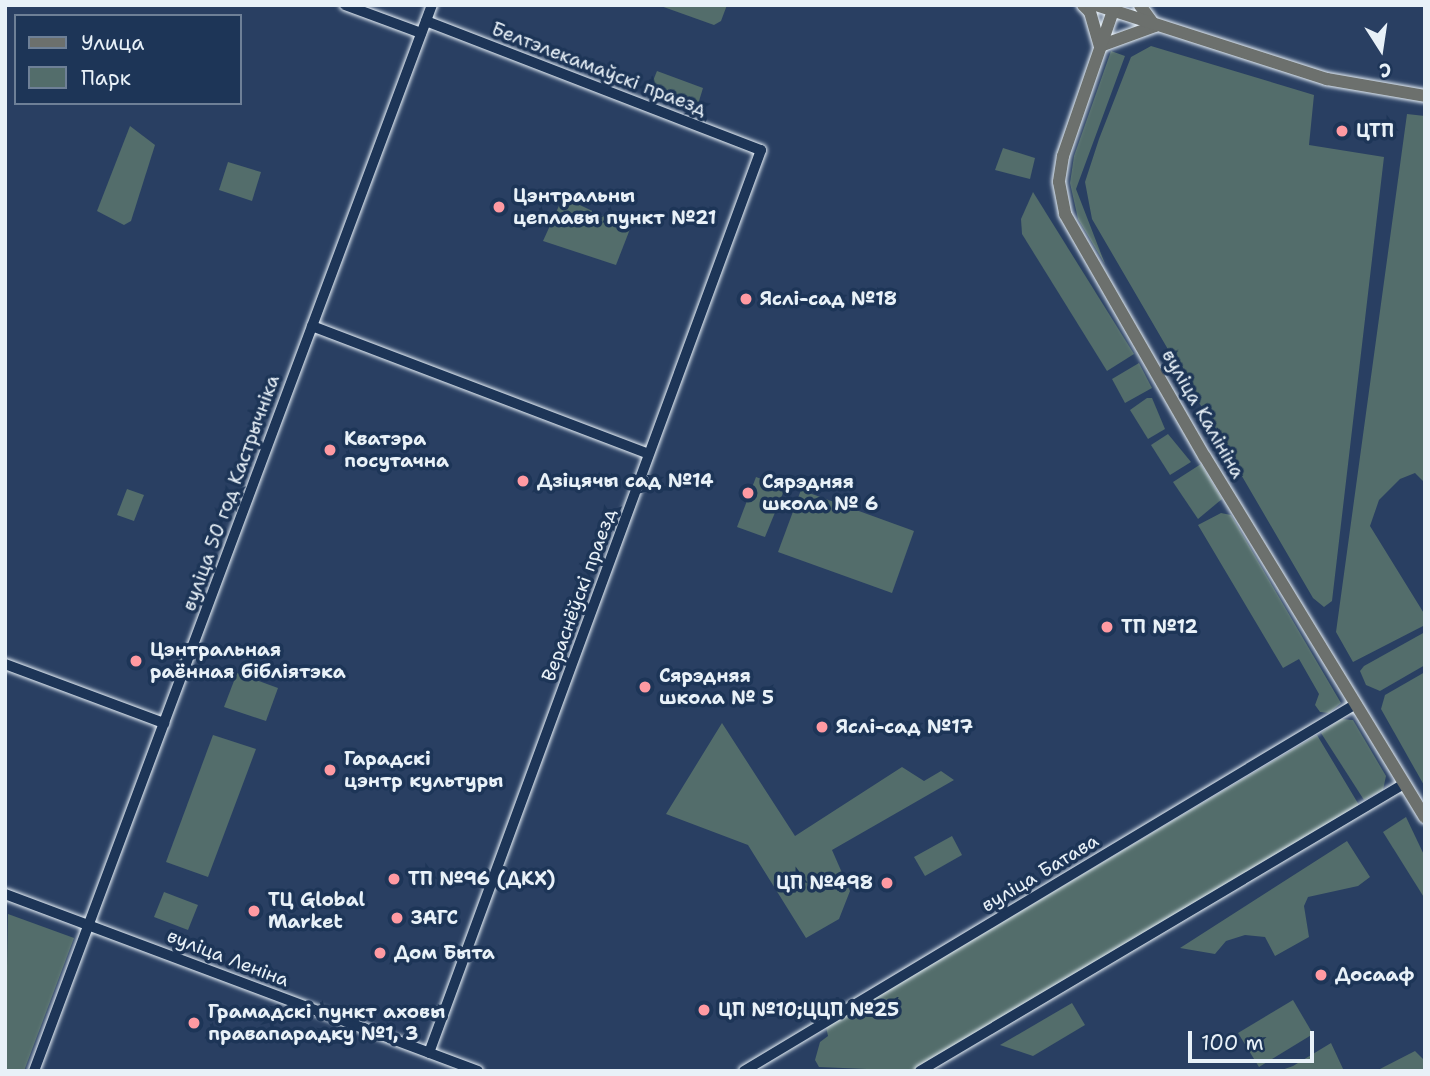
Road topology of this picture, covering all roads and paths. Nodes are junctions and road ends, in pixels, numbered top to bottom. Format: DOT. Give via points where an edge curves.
graph roads {
  1 [pos="345,5"];
  2 [pos="432,5"];
  3 [pos="1083,5"];
  4 [pos="1097,5"];
  5 [pos="1140,5"];
  6 [pos="1114,8"];
  7 [pos="426,21"];
  8 [pos="1155,26"];
  9 [pos="421,33"];
  10 [pos="1100,46"];
  11 [pos="1425,96"];
  12 [pos="761,150"];
  13 [pos="312,326"];
  14 [pos="649,454"];
  15 [pos="5,664"];
  16 [pos="1354,705"];
  17 [pos="164,723"];
  18 [pos="1404,784"];
  19 [pos="1425,817"];
  20 [pos="5,894"];
  21 [pos="89,924"];
  22 [pos="429,1053"];
  23 [pos="34,1071"];
  24 [pos="478,1071"];
  25 [pos="744,1071"];
  26 [pos="920,1071"];
  1 -- 9 [label="street"];
  2 -- 7 [label="street, вуліца 50 год Кастрычніка"];
  3 -- 10 [label="main road" via="1090,12"];
  4 -- 6 [label="main road"];
  5 -- 8 [label="main road"];
  6 -- 8 [label="main road"];
  6 -- 10 [label="main road, вуліца Калініна"];
  7 -- 9 [label="street, вуліца 50 год Кастрычніка"];
  7 -- 12 [label="street, Белтэлекамаўскі праезд"];
  8 -- 10 [label="main road"];
  8 -- 11 [label="main road" via="1327,79"];
  9 -- 13 [label="street, вуліца 50 год Кастрычніка"];
  10 -- 16 [label="main road, вуліца Калініна" via="1059,169 1066,214"];
  12 -- 14 [label="street, Вераснёўскі праезд"];
  13 -- 14 [label="street"];
  13 -- 17 [label="street, вуліца 50 год Кастрычніка"];
  14 -- 22 [label="street, Вераснёўскі праезд"];
  15 -- 17 [label="street"];
  16 -- 18 [label="main road, вуліца Калініна"];
  16 -- 25 [label="street, вуліца Батава"];
  17 -- 21 [label="street, вуліца 50 год Кастрычніка"];
  18 -- 19 [label="main road, вуліца Калініна"];
  18 -- 26 [label="street"];
  20 -- 21 [label="street, вуліца Леніна"];
  21 -- 22 [label="street, вуліца Леніна"];
  21 -- 23 [label="street, вуліца 50 год Кастрычніка"];
  22 -- 24 [label="street, вуліца Леніна"];
}
